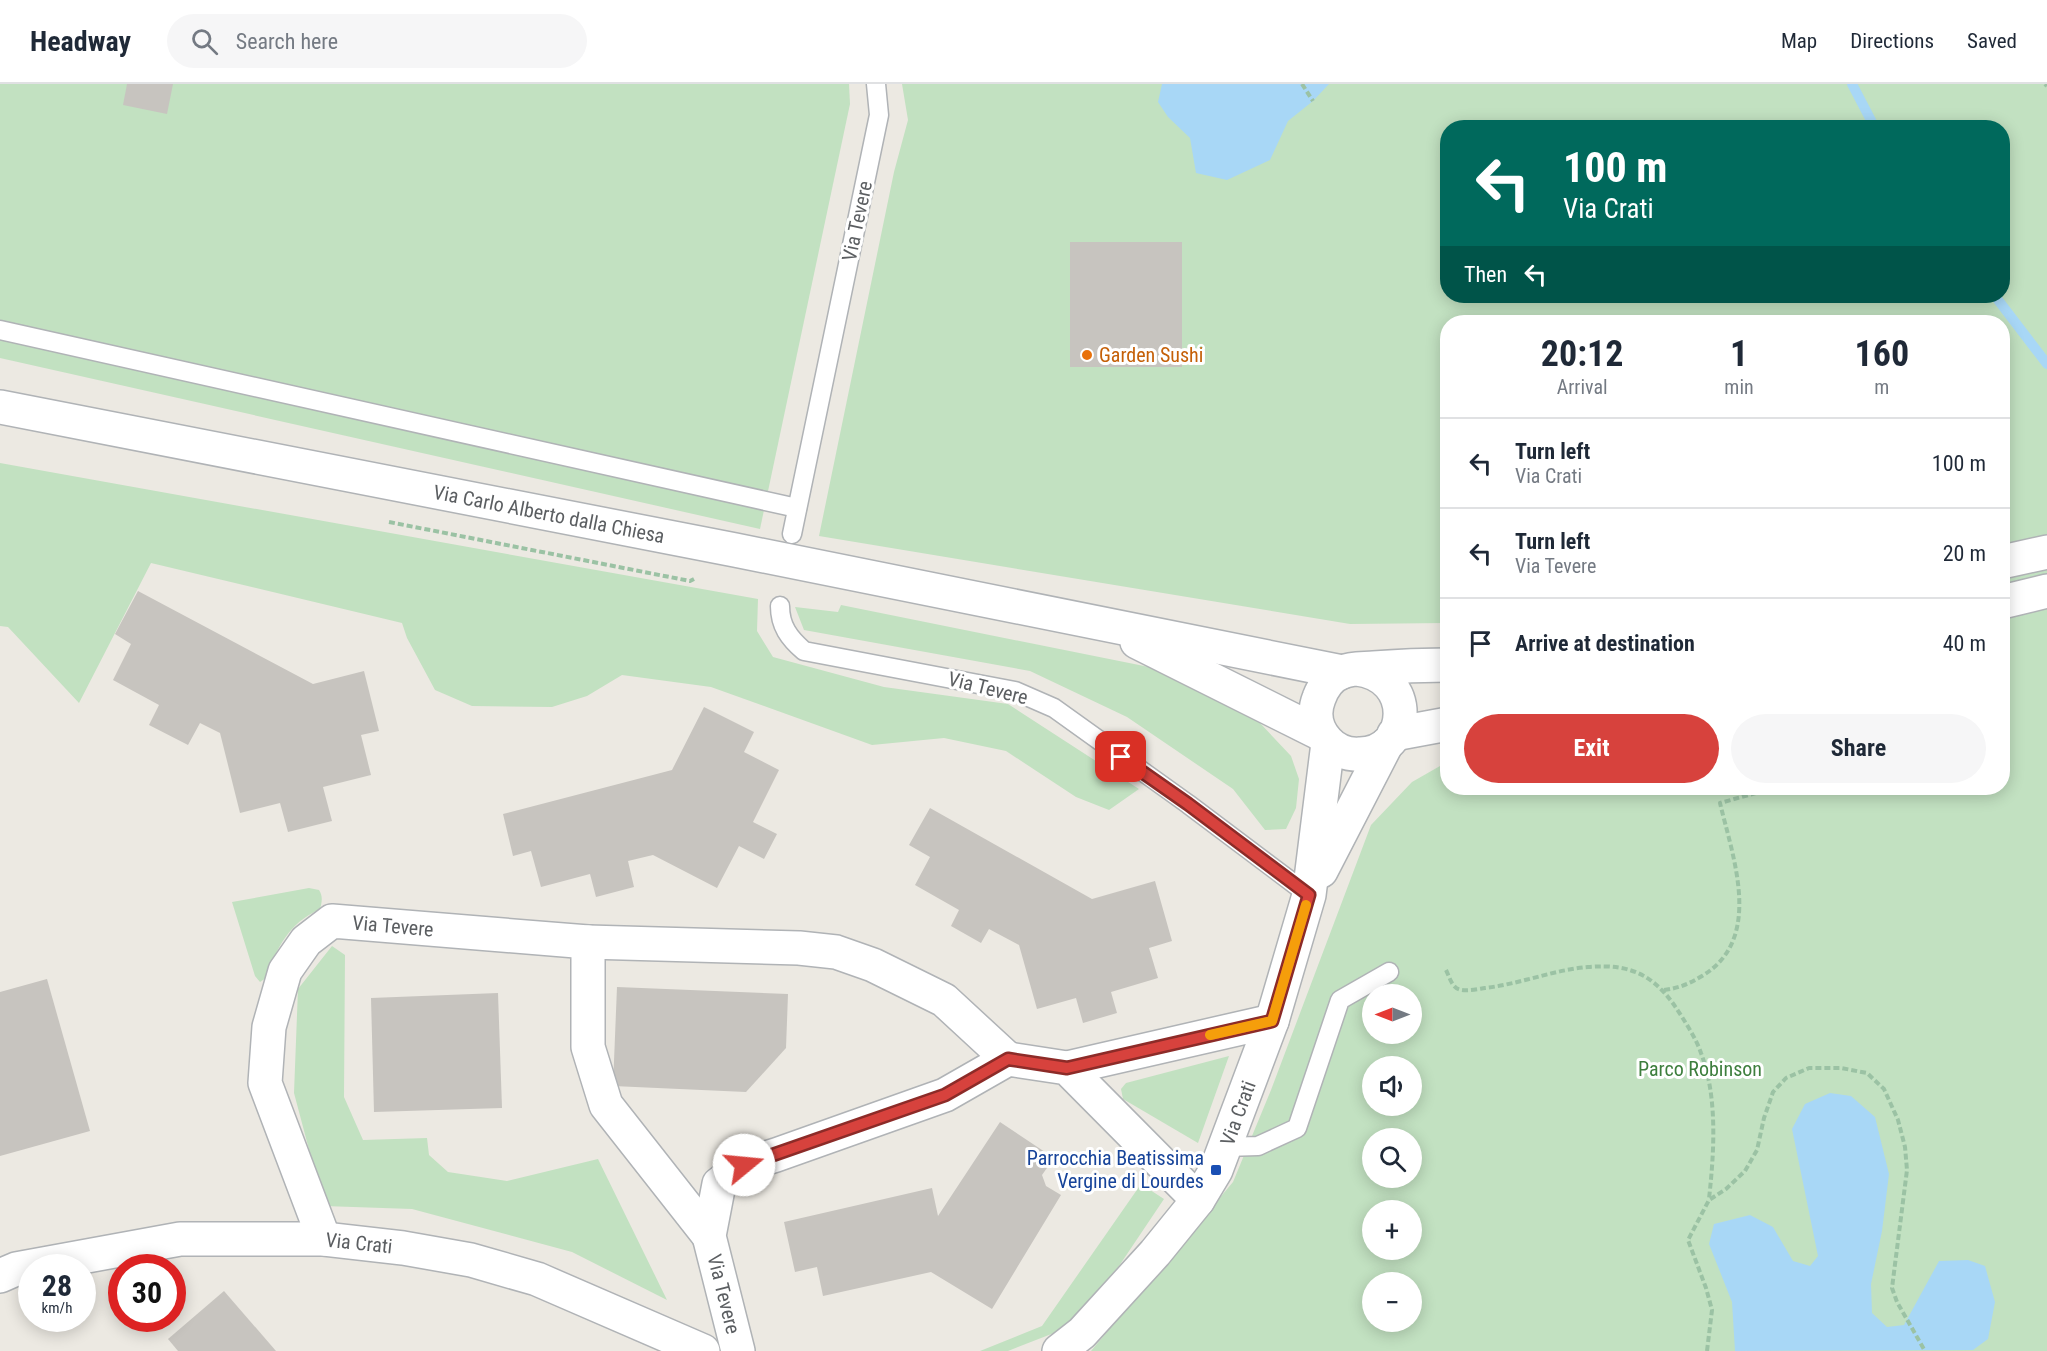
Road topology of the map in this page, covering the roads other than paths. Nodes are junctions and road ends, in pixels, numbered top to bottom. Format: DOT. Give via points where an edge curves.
graph roads {
  1 [pos="872,85"];
  2 [pos="0,330"];
  3 [pos="0,407"];
  4 [pos="798,508"];
  5 [pos="792,534"];
  6 [pos="2047,552"];
  7 [pos="2010,560"];
  8 [pos="2047,591"];
  9 [pos="2010,600"];
  10 [pos="780,606"];
  11 [pos="1098,622"];
  12 [pos="1440,665"];
  13 [pos="1350,671"];
  14 [pos="1440,726"];
  15 [pos="1325,738"];
  16 [pos="1390,739"];
  17 [pos="1309,895"];
  18 [pos="588,942"];
  19 [pos="1389,972"];
  20 [pos="1272,1021"];
  21 [pos="1008,1059"];
  22 [pos="1067,1068"];
  23 [pos="1226,1148"];
  24 [pos="1198,1200"];
  25 [pos="709,1236"];
  26 [pos="324,1239"];
  27 [pos="0,1276"];
  28 [pos="703,1351"];
  29 [pos="738,1351"];
  30 [pos="1059,1351"];
  1 -- 4 [label="lane, Via Tevere" via="879,115"];
  2 -- 4 [label="lane"];
  3 -- 11 [label="street, Via Carlo Alberto dalla Chiesa"];
  4 -- 5 [label="lane, Via Tevere"];
  6 -- 7 [label="street"];
  8 -- 9 [label="street"];
  10 -- 17 [label="lane, Via Tevere" via="780,618 789,638 804,651 1015,691 1054,708"];
  11 -- 13 [label="street, Via Carlo Alberto dalla Chiesa"];
  11 -- 15 [label="street, Via Carlo Alberto dalla Chiesa"];
  12 -- 13 [label="street"];
  13 -- 15 [label="street" via="1330,680 1318,698 1316,720"];
  13 -- 16 [label="street" via="1369,670 1391,685 1400,709 1399,722"];
  14 -- 16 [label="street"];
  15 -- 16 [label="street" via="1351,754 1375,752"];
  15 -- 17 [label="street, Via Crati"];
  16 -- 17 [label="street, Via Crati"];
  17 -- 20 [label="street, Via Crati"];
  18 -- 21 [label="street, Via Tevere" via="836,952 873,965 944,1000"];
  18 -- 25 [label="street, Via Tevere" via="588,1047 606,1105"];
  18 -- 26 [label="street, Via Tevere" via="332,921 306,941 285,971 269,1027 265,1083"];
  19 -- 23 [label="lane" via="1340,1000 1297,1128 1258,1146"];
  20 -- 22 [label="street"];
  20 -- 23 [label="street, Via Crati"];
  21 -- 22 [label="street"];
  21 -- 25 [label="street, Via Tevere" via="945,1095 744,1165 719,1184"];
  22 -- 24 [label="street"];
  23 -- 24 [label="street, Via Crati"];
  24 -- 30 [label="street, Via Crati" via="1082,1334"];
  25 -- 29 [label="street, Via Tevere"];
  26 -- 27 [label="street, Via Crati" via="180,1239 16,1269"];
  26 -- 28 [label="street, Via Crati" via="471,1260 537,1280"];
}
